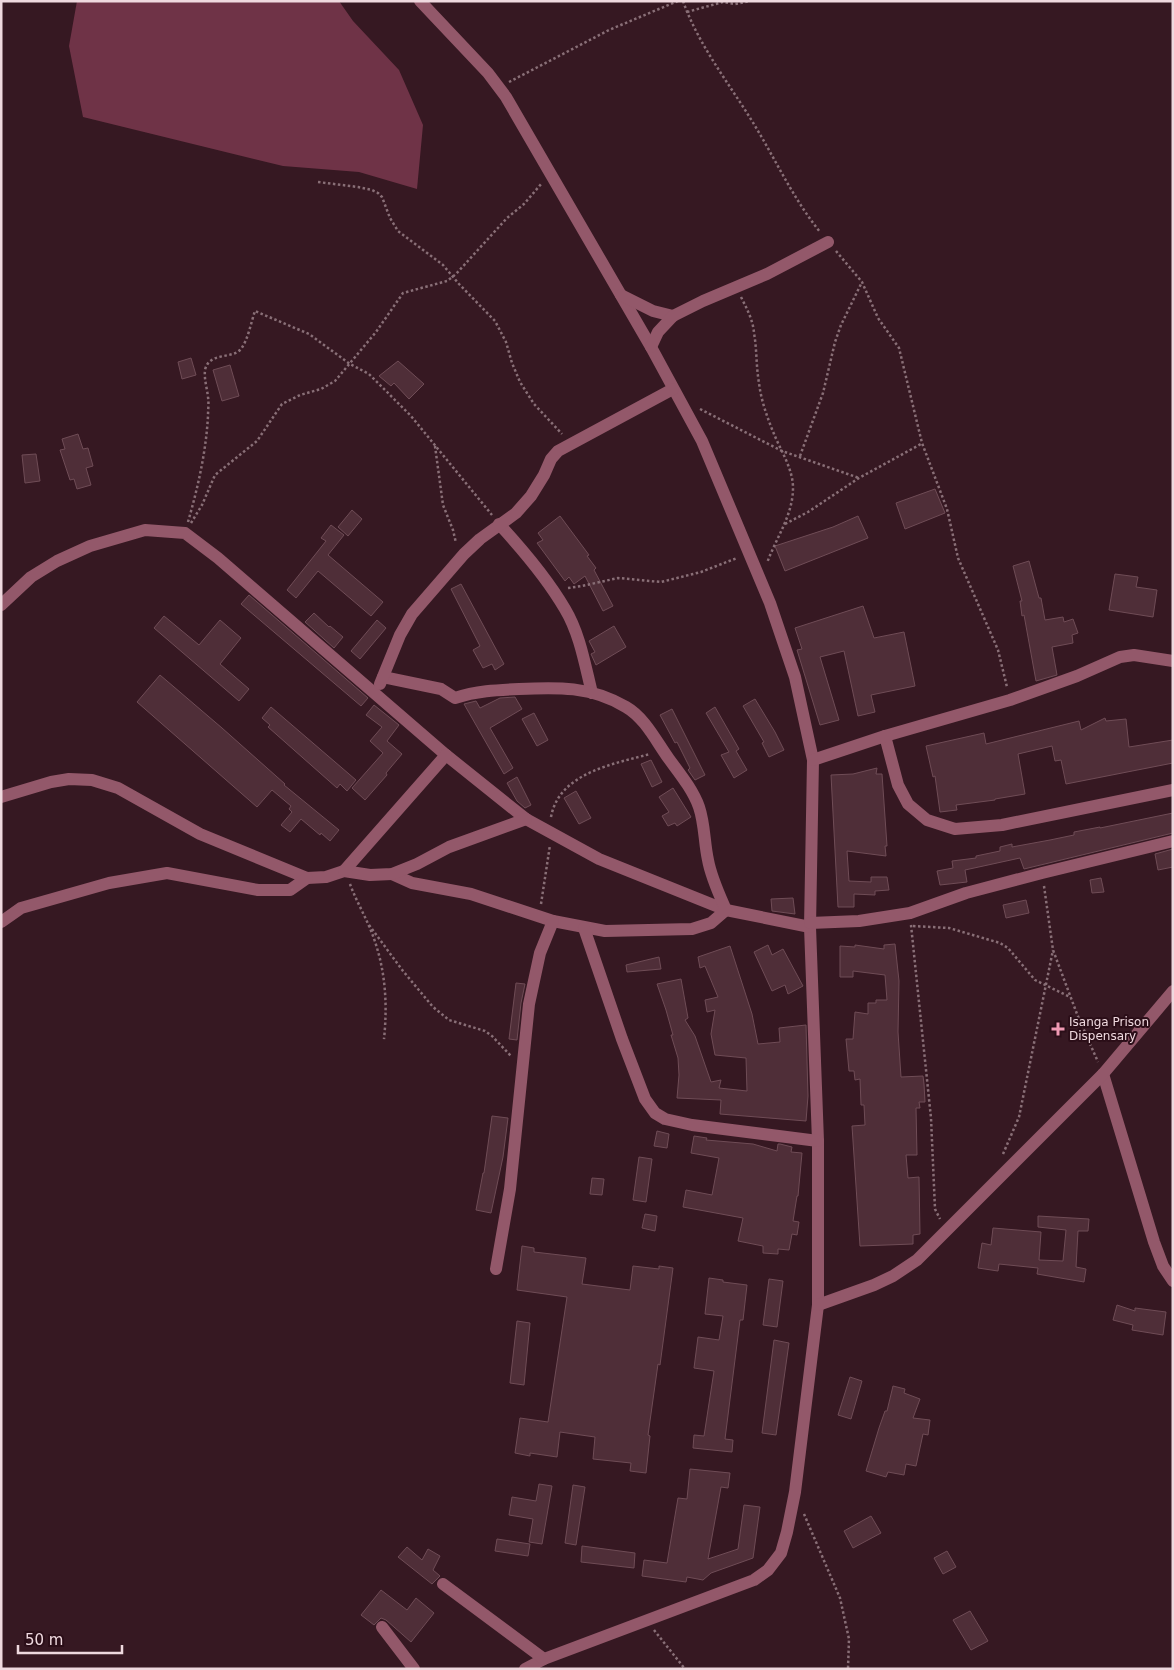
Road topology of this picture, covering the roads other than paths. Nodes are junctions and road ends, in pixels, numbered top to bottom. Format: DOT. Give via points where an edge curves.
graph roads {
  1 [pos="420,1"];
  2 [pos="828,242"];
  3 [pos="621,295"];
  4 [pos="673,316"];
  5 [pos="651,347"];
  6 [pos="676,393"];
  7 [pos="499,524"];
  8 [pos="1,605"];
  9 [pos="1173,661"];
  10 [pos="383,677"];
  11 [pos="375,693"];
  12 [pos="592,693"];
  13 [pos="885,736"];
  14 [pos="446,756"];
  15 [pos="813,760"];
  16 [pos="1173,790"];
  17 [pos="1,797"];
  18 [pos="526,819"];
  19 [pos="1173,841"];
  20 [pos="344,871"];
  21 [pos="392,874"];
  22 [pos="307,878"];
  23 [pos="726,910"];
  24 [pos="554,921"];
  25 [pos="1,922"];
  26 [pos="810,925"];
  27 [pos="584,928"];
  28 [pos="1173,991"];
  29 [pos="1103,1074"];
  30 [pos="818,1141"];
  31 [pos="496,1269"];
  32 [pos="1173,1281"];
  33 [pos="818,1305"];
  34 [pos="443,1584"];
  35 [pos="382,1627"];
  36 [pos="544,1659"];
  37 [pos="414,1669"];
  38 [pos="524,1669"];
  1 -- 3 [label="street" via="488,73 506,97"];
  2 -- 4 [label="street" via="767,274"];
  3 -- 4 [label="street" via="652,311"];
  3 -- 5 [label="street"];
  4 -- 5 [label="street" via="658,332"];
  5 -- 6 [label="street"];
  6 -- 7 [label="street" via="558,451 531,496 516,513"];
  6 -- 15 [label="street" via="702,441 770,603 795,677"];
  7 -- 10 [label="street" via="459,559 412,614"];
  7 -- 12 [label="street" via="566,610 584,658"];
  8 -- 11 [label="street" via="31,577 90,546 145,530 185,533"];
  9 -- 13 [label="street" via="1127,655 1010,700"];
  10 -- 11 [label="street"];
  10 -- 12 [label="street" via="442,689 455,698 472,692 547,687"];
  11 -- 14 [label="street"];
  12 -- 23 [label="street" via="627,707 639,718 692,792 704,825 708,862"];
  13 -- 15 [label="street"];
  13 -- 16 [label="street" via="898,785 908,804 927,820 955,829 1002,825"];
  14 -- 18 [label="street"];
  14 -- 20 [label="street"];
  15 -- 26 [label="street"];
  17 -- 22 [label="street" via="51,782 92,780 118,788 200,834"];
  18 -- 21 [label="street" via="449,847"];
  18 -- 23 [label="street" via="599,859"];
  19 -- 26 [label="street" via="966,893 911,920"];
  20 -- 21 [label="street"];
  20 -- 22 [label="street"];
  21 -- 24 [label="street" via="412,883 471,894"];
  22 -- 25 [label="street" via="290,890 258,890 167,873 109,883 21,908"];
  23 -- 26 [label="street"];
  23 -- 27 [label="street" via="711,922 692,929 605,931"];
  24 -- 27 [label="street"];
  24 -- 31 [label="street" via="540,953 529,1004 510,1189"];
  26 -- 30 [label="street"];
  27 -- 30 [label="street" via="622,1039 645,1099 655,1114 692,1125"];
  28 -- 29 [label="street"];
  29 -- 32 [label="street" via="1154,1242"];
  29 -- 33 [label="street" via="917,1260 874,1285"];
  30 -- 33 [label="street"];
  33 -- 36 [label="street" via="795,1492 781,1553 768,1570 737,1587"];
  34 -- 36 [label="street"];
  35 -- 37 [label="street"];
  36 -- 38 [label="street"];
}
